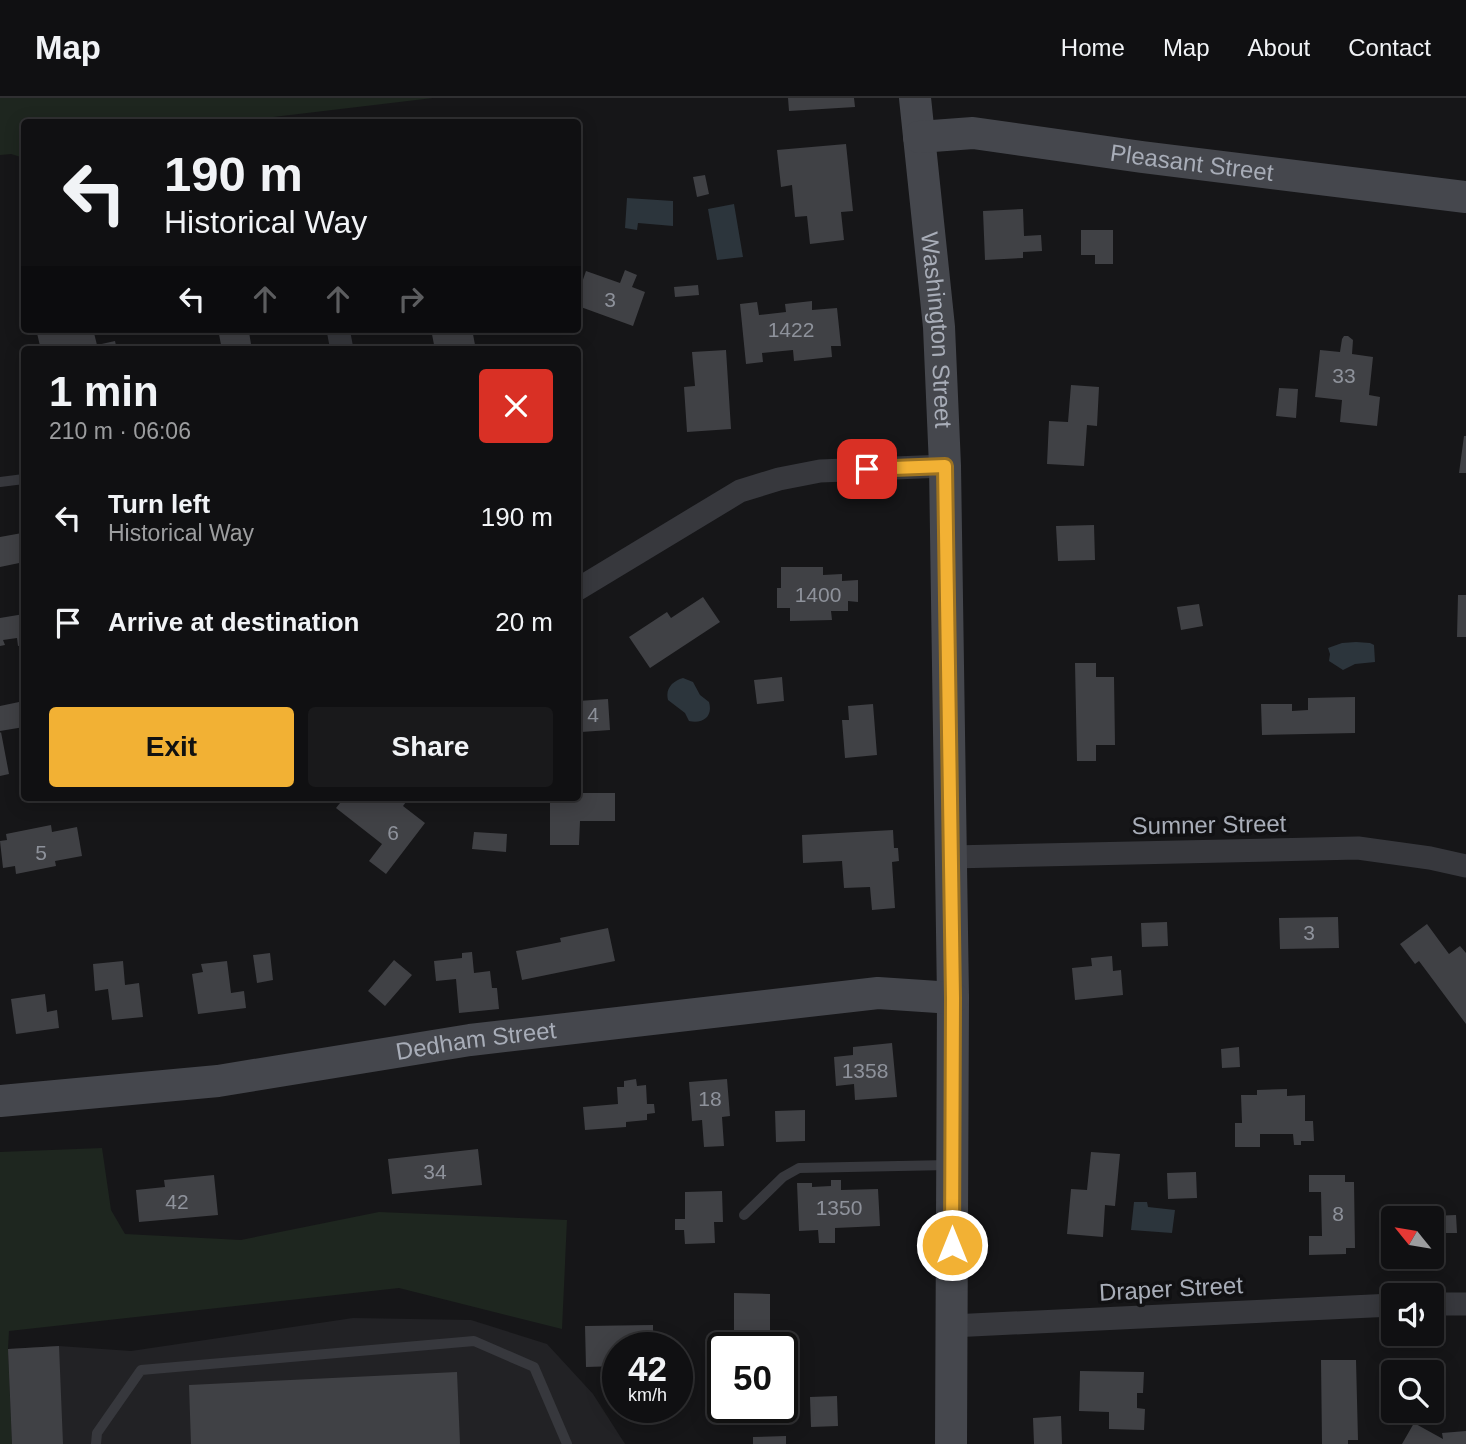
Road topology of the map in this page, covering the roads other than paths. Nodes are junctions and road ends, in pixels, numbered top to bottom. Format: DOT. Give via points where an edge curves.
graph roads {
  1 [pos="915,98"];
  2 [pos="919,137"];
  3 [pos="1466,197"];
  4 [pos="945,466"];
  5 [pos="21,479"];
  6 [pos="0,482"];
  7 [pos="581,587"];
  8 [pos="951,857"];
  9 [pos="1466,866"];
  10 [pos="953,998"];
  11 [pos="0,1101"];
  12 [pos="952,1165"];
  13 [pos="744,1215"];
  14 [pos="1444,1304"];
  15 [pos="1466,1304"];
  16 [pos="1381,1305"];
  17 [pos="951,1326"];
  18 [pos="96,1444"];
  19 [pos="567,1444"];
  20 [pos="951,1444"];
  1 -- 2 [label="main road, Washington Street"];
  2 -- 3 [label="main road, Pleasant Street" via="973,133"];
  2 -- 4 [label="main road, Washington Street" via="939,327"];
  4 -- 7 [label="street" via="820,471 779,478 740,491"];
  4 -- 8 [label="main road, Washington Street"];
  5 -- 6 [label="lane"];
  8 -- 9 [label="street, Sumner Street" via="1358,848"];
  8 -- 10 [label="main road, Washington Street"];
  10 -- 11 [label="main road, Dedham Street" via="865,994 470,1040 218,1081"];
  10 -- 12 [label="main road, Washington Street"];
  12 -- 13 [label="lane" via="799,1168 783,1177"];
  12 -- 17 [label="main road, Washington Street"];
  14 -- 15 [label="street"];
  16 -- 17 [label="street, Draper Street"];
  17 -- 20 [label="main road, Washington Street"];
  18 -- 19 [label="lane" via="97,1433 141,1370 474,1341 534,1367"];
}
